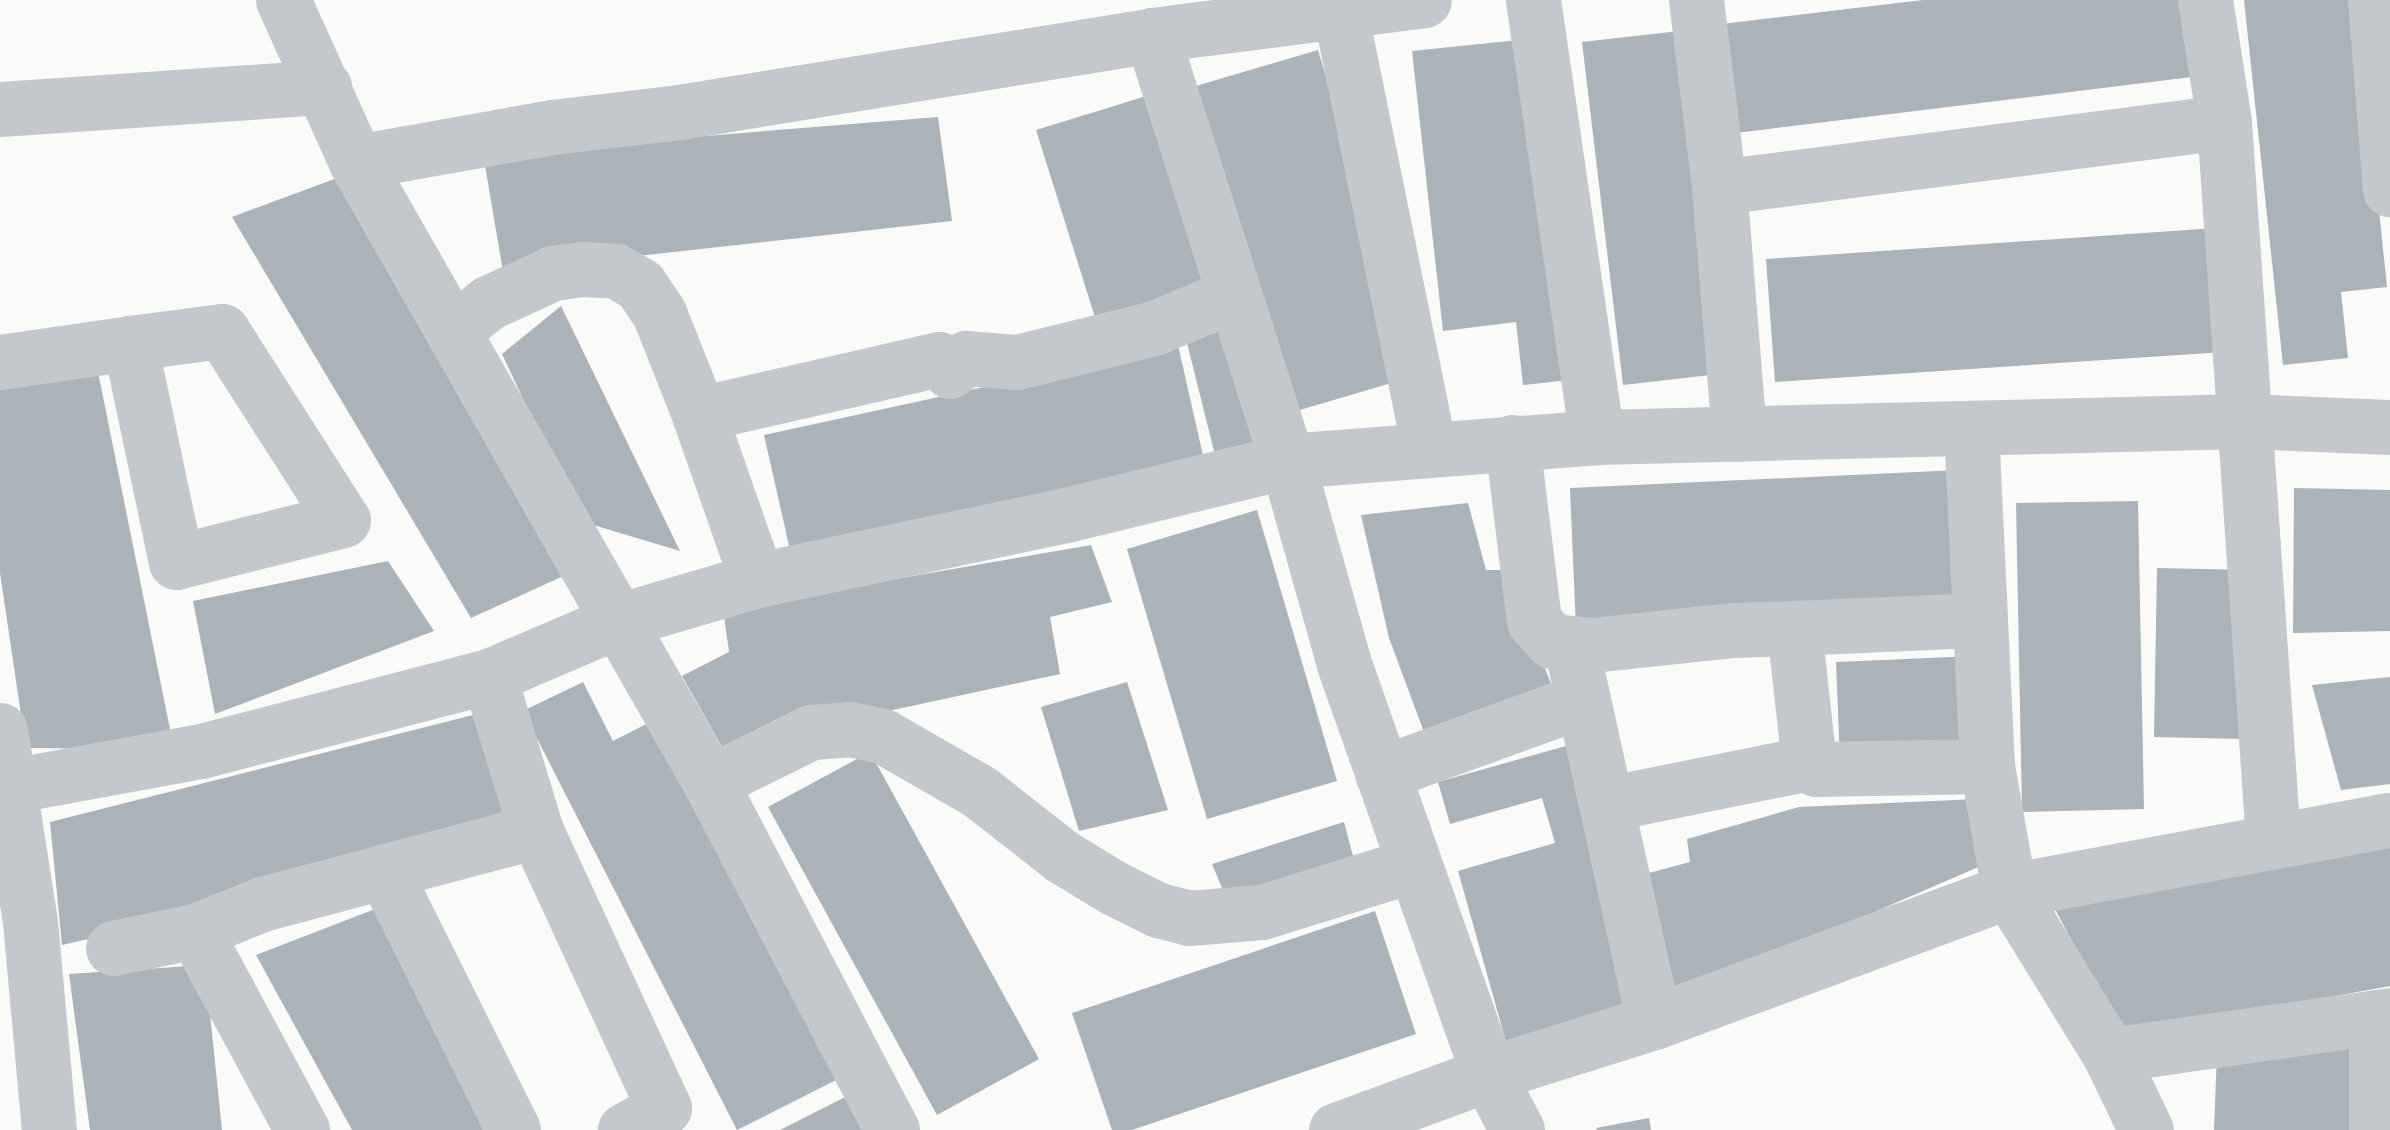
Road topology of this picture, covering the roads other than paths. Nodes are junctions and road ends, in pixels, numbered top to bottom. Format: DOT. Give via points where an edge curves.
graph roads {
  1 [pos="283,0"];
  2 [pos="1424,0"];
  3 [pos="1534,0"];
  4 [pos="1696,0"];
  5 [pos="2205,0"];
  6 [pos="2375,0"];
  7 [pos="1340,10"];
  8 [pos="1116,26"];
  9 [pos="324,87"];
  10 [pos="0,109"];
  11 [pos="2224,122"];
  12 [pos="356,162"];
  13 [pos="1719,187"];
  14 [pos="2390,189"];
  15 [pos="1233,295"];
  16 [pos="453,331"];
  17 [pos="130,343"];
  18 [pos="0,362"];
  19 [pos="699,414"];
  20 [pos="2246,421"];
  21 [pos="2390,426"];
  22 [pos="1971,428"];
  23 [pos="1739,434"];
  24 [pos="1597,438"];
  25 [pos="1512,442"];
  26 [pos="1429,448"];
  27 [pos="1287,461"];
  28 [pos="757,580"];
  29 [pos="1980,620"];
  30 [pos="618,621"];
  31 [pos="1794,628"];
  32 [pos="1571,645"];
  33 [pos="490,676"];
  34 [pos="1583,700"];
  35 [pos="0,730"];
  36 [pos="1808,763"];
  37 [pos="1987,766"];
  38 [pos="1382,773"];
  39 [pos="710,782"];
  40 [pos="10,786"];
  41 [pos="1606,804"];
  42 [pos="2390,820"];
  43 [pos="536,830"];
  44 [pos="2273,841"];
  45 [pos="1413,865"];
  46 [pos="384,871"];
  47 [pos="2009,892"];
  48 [pos="195,931"];
  49 [pos="112,948"];
  50 [pos="2383,1016"];
  51 [pos="1654,1022"];
  52 [pos="2110,1055"];
  53 [pos="1488,1074"];
  54 [pos="49,1130"];
  55 [pos="302,1130"];
  56 [pos="513,1130"];
  57 [pos="625,1130"];
  58 [pos="892,1130"];
  59 [pos="1336,1130"];
  60 [pos="1517,1130"];
  61 [pos="2146,1130"];
  62 [pos="2376,1130"];
  1 -- 9 [label="street"];
  2 -- 7 [label="street"];
  3 -- 24 [label="street"];
  4 -- 13 [label="street"];
  5 -- 11 [label="street"];
  6 -- 14 [label="street"];
  7 -- 8 [label="street"];
  7 -- 26 [label="street"];
  8 -- 12 [label="street" via="679,112 552,126"];
  8 -- 15 [label="street"];
  9 -- 10 [label="street"];
  9 -- 12 [label="street"];
  11 -- 13 [label="street"];
  11 -- 20 [label="street"];
  12 -- 16 [label="street"];
  13 -- 23 [label="street"];
  15 -- 19 [label="street" via="1154,328 1017,362 966,358 950,372 939,359"];
  15 -- 27 [label="street"];
  16 -- 19 [label="street" via="488,302 553,274 582,268 616,272 640,285 659,313"];
  16 -- 30 [label="street"];
  17 -- 17 [label="street" via="222,330 343,520 176,562"];
  17 -- 18 [label="street"];
  19 -- 28 [label="street"];
  20 -- 21 [label="street"];
  20 -- 22 [label="street"];
  20 -- 44 [label="street"];
  22 -- 23 [label="street"];
  22 -- 29 [label="street"];
  23 -- 24 [label="street"];
  24 -- 25 [label="street"];
  25 -- 26 [label="street"];
  25 -- 32 [label="street" via="1534,620 1552,641"];
  26 -- 27 [label="street"];
  27 -- 28 [label="street"];
  27 -- 38 [label="street" via="1310,555"];
  28 -- 30 [label="street"];
  29 -- 31 [label="street"];
  29 -- 37 [label="street"];
  30 -- 33 [label="street"];
  30 -- 39 [label="street"];
  31 -- 32 [label="street"];
  31 -- 36 [label="street"];
  32 -- 34 [label="street"];
  33 -- 40 [label="street" via="200,751"];
  33 -- 43 [label="street"];
  34 -- 38 [label="street"];
  34 -- 41 [label="street"];
  35 -- 40 [label="street"];
  36 -- 37 [label="street" via="1827,772"];
  36 -- 41 [label="street"];
  37 -- 47 [label="street"];
  38 -- 45 [label="street"];
  39 -- 45 [label="street" via="810,732 850,728 883,736 980,792 1114,888 1189,918 1262,912"];
  39 -- 58 [label="street"];
  40 -- 54 [label="street"];
  41 -- 51 [label="street"];
  42 -- 44 [label="street"];
  43 -- 46 [label="street"];
  43 -- 57 [label="street" via="664,1108"];
  44 -- 47 [label="street"];
  45 -- 53 [label="street"];
  46 -- 48 [label="street" via="262,904"];
  46 -- 56 [label="street"];
  47 -- 51 [label="street"];
  47 -- 52 [label="street"];
  48 -- 49 [label="street"];
  48 -- 55 [label="street"];
  50 -- 52 [label="street"];
  50 -- 62 [label="street"];
  51 -- 53 [label="street"];
  52 -- 61 [label="street"];
  53 -- 59 [label="street"];
  53 -- 60 [label="street"];
}
